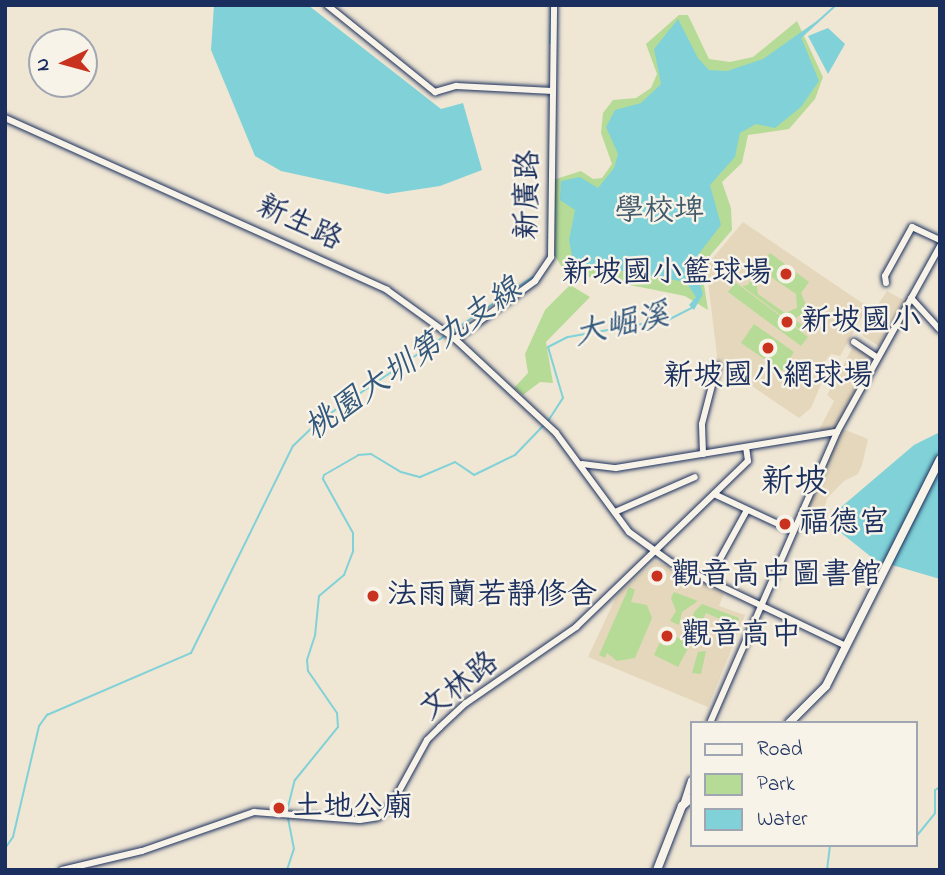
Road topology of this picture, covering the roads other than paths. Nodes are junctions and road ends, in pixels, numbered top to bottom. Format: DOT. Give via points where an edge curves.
graph roads {
  1 [pos="327,5"];
  2 [pos="554,5"];
  3 [pos="553,91"];
  4 [pos="5,118"];
  5 [pos="940,240"];
  6 [pos="940,246"];
  7 [pos="886,283"];
  8 [pos="911,298"];
  9 [pos="940,330"];
  10 [pos="455,339"];
  11 [pos="854,342"];
  12 [pos="876,357"];
  13 [pos="717,366"];
  14 [pos="837,432"];
  15 [pos="746,447"];
  16 [pos="703,454"];
  17 [pos="940,459"];
  18 [pos="582,464"];
  19 [pos="695,477"];
  20 [pos="714,494"];
  21 [pos="747,510"];
  22 [pos="615,512"];
  23 [pos="793,531"];
  24 [pos="655,552"];
  25 [pos="708,581"];
  26 [pos="759,602"];
  27 [pos="846,646"];
  28 [pos="711,721"];
  29 [pos="791,721"];
  30 [pos="690,783"];
  31 [pos="690,799"];
  32 [pos="682,806"];
  33 [pos="62,870"];
  34 [pos="657,870"];
  1 -- 3 [label="street" via="435,92 456,86"];
  2 -- 3 [label="street, 新廣路"];
  3 -- 10 [label="street, 新廣路" via="551,257 535,281"];
  4 -- 10 [label="street, 新生路" via="364,279"];
  5 -- 7 [label="street" via="912,227 885,276"];
  6 -- 8 [label="street"];
  8 -- 9 [label="street"];
  8 -- 12 [label="street"];
  10 -- 18 [label="street, 新生路" via="546,423"];
  11 -- 12 [label="street"];
  12 -- 14 [label="street"];
  13 -- 16 [label="street" via="702,424"];
  14 -- 15 [label="street"];
  14 -- 23 [label="street"];
  15 -- 16 [label="street"];
  15 -- 20 [label="street" via="748,461"];
  16 -- 18 [label="street" via="616,468"];
  17 -- 27 [label="main road"];
  18 -- 22 [label="street, 新生路"];
  19 -- 22 [label="street"];
  20 -- 21 [label="street"];
  20 -- 24 [label="street"];
  21 -- 23 [label="street"];
  21 -- 25 [label="street"];
  22 -- 24 [label="street, 新生路" via="629,532"];
  23 -- 26 [label="street"];
  24 -- 25 [label="street, 新生路"];
  24 -- 33 [label="street, 文林路" via="576,627 466,703 440,727 392,804 378,817 254,812 142,851"];
  25 -- 26 [label="street, 新生路"];
  26 -- 27 [label="street, 新生路"];
  26 -- 28 [label="street"];
  27 -- 29 [label="main road" via="826,686"];
  30 -- 32 [label="street"];
  31 -- 32 [label="main road"];
  32 -- 34 [label="main road"];
}
